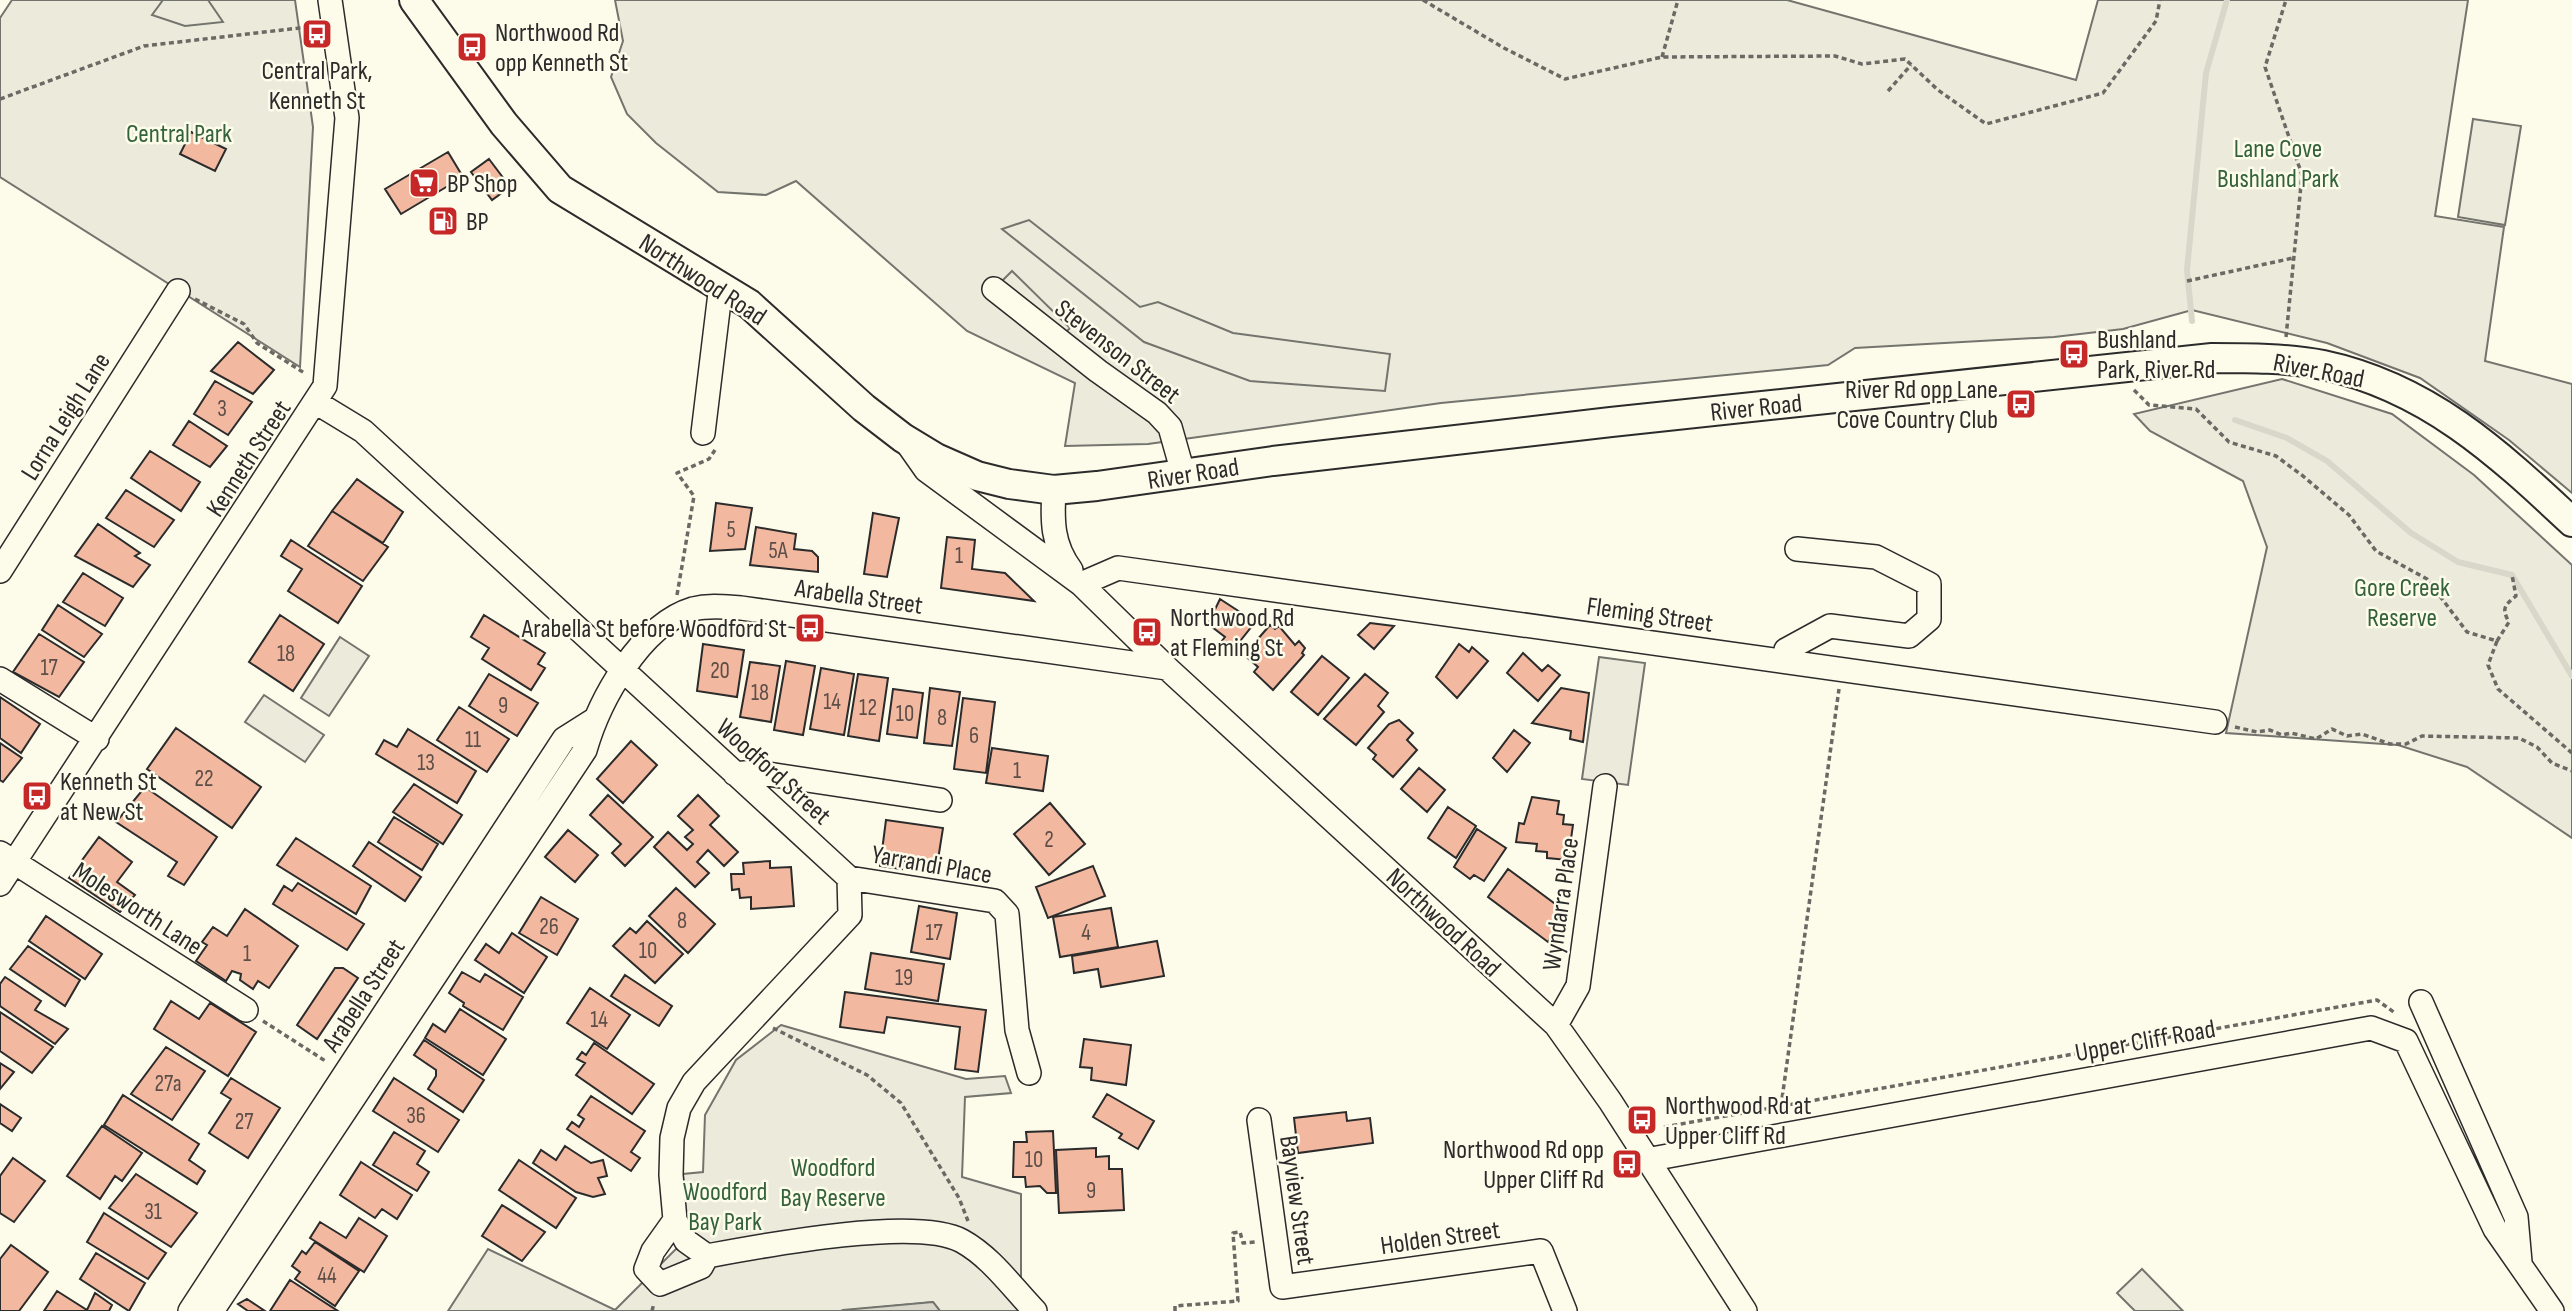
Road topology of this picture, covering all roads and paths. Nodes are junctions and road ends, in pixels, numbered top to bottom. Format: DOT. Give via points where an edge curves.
graph roads {
  1 [pos="330,0"];
  2 [pos="1423,0"];
  3 [pos="1678,0"];
  4 [pos="2160,0"];
  5 [pos="2286,0"];
  6 [pos="416,1"];
  7 [pos="307,27"];
  8 [pos="1662,57"];
  9 [pos="1911,65"];
  10 [pos="1888,91"];
  11 [pos="0,99"];
  12 [pos="2293,258"];
  13 [pos="2187,281"];
  14 [pos="721,285"];
  15 [pos="994,289"];
  16 [pos="178,291"];
  17 [pos="2284,360"];
  18 [pos="2112,368"];
  19 [pos="321,395"];
  20 [pos="704,428"];
  21 [pos="903,438"];
  22 [pos="1183,474"];
  23 [pos="1054,490"];
  24 [pos="2572,522"];
  25 [pos="1797,549"];
  26 [pos="0,571"];
  27 [pos="2512,575"];
  28 [pos="1081,584"];
  29 [pos="673,618"];
  30 [pos="2497,641"];
  31 [pos="1784,661"];
  32 [pos="1167,668"];
  33 [pos="1842,669"];
  34 [pos="623,672"];
  35 [pos="0,679"];
  36 [pos="594,720"];
  37 [pos="2215,722"];
  38 [pos="97,739"];
  39 [pos="2572,753"];
  40 [pos="2572,771"];
  41 [pos="734,774"];
  42 [pos="1605,786"];
  43 [pos="940,800"];
  44 [pos="7,858"];
  45 [pos="849,878"];
  46 [pos="0,884"];
  47 [pos="2377,1000"];
  48 [pos="2421,1002"];
  49 [pos="246,1010"];
  50 [pos="755,1018"];
  51 [pos="1556,1025"];
  52 [pos="332,1065"];
  53 [pos="1029,1073"];
  54 [pos="1780,1106"];
  55 [pos="1259,1120"];
  56 [pos="1664,1127"];
  57 [pos="1646,1160"];
  58 [pos="675,1220"];
  59 [pos="958,1239"];
  60 [pos="1260,1241"];
  61 [pos="708,1256"];
  62 [pos="2520,1264"];
  63 [pos="1282,1287"];
  64 [pos="190,1311"];
  65 [pos="212,1311"];
  66 [pos="1035,1311"];
  67 [pos="1175,1311"];
  68 [pos="1565,1311"];
  69 [pos="1745,1311"];
  70 [pos="2552,1311"];
  1 -- 19 [label="street, Kenneth Street" via="347,127"];
  2 -- 8 [label="path" via="1565,79"];
  3 -- 8 [label="path"];
  4 -- 9 [label="path" via="2156,21 2124,67 2103,93 2080,100 1986,124"];
  5 -- 12 [label="path" via="2265,67 2302,175"];
  6 -- 14 [label="main road, Northwood Road" via="545,175 585,207"];
  7 -- 11 [label="path" via="144,46"];
  8 -- 9 [label="path" via="1835,56 1862,64 1905,59"];
  9 -- 10 [label="path"];
  12 -- 13 [label="path"];
  12 -- 17 [label="path"];
  14 -- 20 [label="street"];
  14 -- 21 [label="main road, Northwood Road" via="758,311"];
  15 -- 22 [label="street, Stevenson Street" via="1157,412 1170,427"];
  16 -- 19 [label="path" via="244,324 257,343"];
  16 -- 26 [label="street, Lorna Leigh Lane"];
  17 -- 18 [label="main road, River Road" via="2211,358"];
  17 -- 24 [label="main road, River Road" via="2365,376 2441,412 2470,431"];
  18 -- 22 [label="main road, River Road"];
  18 -- 30 [label="path" via="2149,405 2196,409 2229,442 2276,456 2348,515 2375,551 2427,579 2467,632"];
  19 -- 34 [label="street, Woodford Street"];
  19 -- 38 [label="street, Kenneth Street"];
  20 -- 29 [label="path" via="714,431 719,445 709,458 677,473 694,496"];
  21 -- 23 [label="main road, River Road" via="977,476"];
  21 -- 28 [label="street, Northwood Road" via="926,470"];
  22 -- 23 [label="main road, River Road"];
  23 -- 28 [label="street, Northwood Road" via="1052,522 1058,549"];
  25 -- 31 [label="street" via="1876,557 1930,584 1929,619 1909,636 1830,626 1786,650"];
  27 -- 30 [label="path" via="2516,596 2504,606 2508,622"];
  28 -- 31 [label="street, Fleming Street" via="1118,568"];
  28 -- 32 [label="street, Northwood Road"];
  29 -- 32 [label="street, Arabella Street" via="702,607 741,608"];
  29 -- 34 [label="street, Arabella Street" via="641,646"];
  30 -- 39 [label="path" via="2488,665 2498,689"];
  31 -- 33 [label="street, Fleming Street"];
  32 -- 51 [label="street, Northwood Road"];
  33 -- 37 [label="street, Fleming Street"];
  33 -- 54 [label="path"];
  34 -- 36 [label="street, Arabella Street"];
  34 -- 41 [label="street, Woodford Street"];
  35 -- 38 [label="street"];
  36 -- 64 [label="street, Arabella Street" via="564,739"];
  36 -- 65 [label="street, Arabella Street" via="585,750"];
  37 -- 40 [label="path" via="2316,739 2332,729 2390,744 2422,737 2519,738 2537,747 2552,763"];
  38 -- 44 [label="street, Kenneth Street"];
  41 -- 43 [label="street" via="754,772"];
  41 -- 45 [label="street, Woodford Street"];
  42 -- 51 [label="street, Wyndarra Place" via="1578,986"];
  44 -- 46 [label="street, Kenneth Street"];
  44 -- 49 [label="street, Molesworth Lane"];
  45 -- 50 [label="street" via="850,915"];
  45 -- 53 [label="street, Yarrandi Place" via="1003,906 1017,1030"];
  47 -- 54 [label="path"];
  48 -- 62 [label="street, Upper Cliff Road" via="2516,1217"];
  49 -- 52 [label="path"];
  50 -- 58 [label="street" via="694,1082 679,1108 672,1138"];
  50 -- 59 [label="path" via="867,1075 901,1103 959,1198 969,1223"];
  51 -- 57 [label="street, Northwood Road"];
  54 -- 56 [label="path"];
  55 -- 63 [label="street, Bayview Street"];
  57 -- 62 [label="street, Upper Cliff Road" via="2371,1028 2406,1041 2495,1228"];
  57 -- 69 [label="street, Northwood Road"];
  58 -- 61 [label="street" via="687,1241"];
  58 -- 61 [label="street" via="646,1269 660,1284 701,1267"];
  59 -- 61 [label="street" via="908,1232 849,1235"];
  59 -- 66 [label="street" via="978,1251"];
  60 -- 67 [label="path" via="1243,1243 1240,1232 1233,1233 1238,1301 1175,1306"];
  62 -- 70 [label="street, Upper Cliff Road"];
  63 -- 68 [label="street, Holden Street" via="1541,1251"];
}
